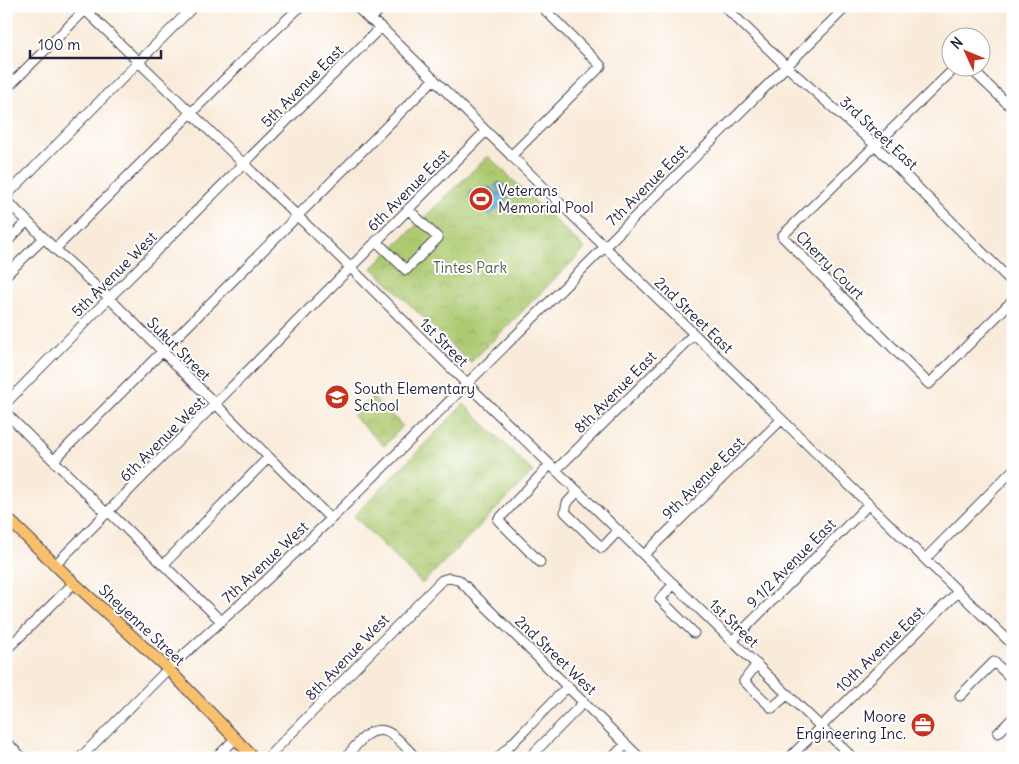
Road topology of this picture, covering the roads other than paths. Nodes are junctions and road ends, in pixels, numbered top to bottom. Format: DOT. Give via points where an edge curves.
graph roads {
  1 [pos="194,6"];
  2 [pos="301,6"];
  3 [pos="356,6"];
  4 [pos="383,6"];
  5 [pos="541,6"];
  6 [pos="724,6"];
  7 [pos="847,6"];
  8 [pos="85,8"];
  9 [pos="370,20"];
  10 [pos="381,27"];
  11 [pos="138,62"];
  12 [pos="786,66"];
  13 [pos="945,78"];
  14 [pos="980,78"];
  15 [pos="434,79"];
  16 [pos="6,89"];
  17 [pos="1013,109"];
  18 [pos="191,114"];
  19 [pos="486,131"];
  20 [pos="876,146"];
  21 [pos="511,156"];
  22 [pos="243,165"];
  23 [pos="6,198"];
  24 [pos="408,209"];
  25 [pos="297,217"];
  26 [pos="28,221"];
  27 [pos="44,238"];
  28 [pos="376,241"];
  29 [pos="6,243"];
  30 [pos="604,247"];
  31 [pos="55,249"];
  32 [pos="350,267"];
  33 [pos="6,276"];
  34 [pos="1013,282"];
  35 [pos="109,298"];
  36 [pos="1013,300"];
  37 [pos="694,334"];
  38 [pos="162,352"];
  39 [pos="467,384"];
  40 [pos="6,403"];
  41 [pos="216,405"];
  42 [pos="6,413"];
  43 [pos="781,420"];
  44 [pos="269,457"];
  45 [pos="54,460"];
  46 [pos="553,467"];
  47 [pos="1013,470"];
  48 [pos="578,491"];
  49 [pos="869,504"];
  50 [pos="108,513"];
  51 [pos="6,517"];
  52 [pos="331,519"];
  53 [pos="619,530"];
  54 [pos="644,555"];
  55 [pos="924,559"];
  56 [pos="540,562"];
  57 [pos="56,564"];
  58 [pos="163,564"];
  59 [pos="449,578"];
  60 [pos="74,583"];
  61 [pos="674,584"];
  62 [pos="958,592"];
  63 [pos="221,621"];
  64 [pos="694,633"];
  65 [pos="733,640"];
  66 [pos="1013,645"];
  67 [pos="6,650"];
  68 [pos="757,664"];
  69 [pos="168,669"];
  70 [pos="1011,673"];
  71 [pos="568,686"];
  72 [pos="788,694"];
  73 [pos="960,696"];
  74 [pos="584,702"];
  75 [pos="1013,718"];
  76 [pos="821,726"];
  77 [pos="998,734"];
  78 [pos="236,738"];
  79 [pos="6,742"];
  80 [pos="626,744"];
  81 [pos="15,751"];
  82 [pos="8,758"];
  83 [pos="22,758"];
  84 [pos="80,758"];
  85 [pos="216,758"];
  86 [pos="254,758"];
  87 [pos="267,758"];
  88 [pos="347,758"];
  89 [pos="416,758"];
  90 [pos="498,758"];
  91 [pos="529,758"];
  92 [pos="612,758"];
  93 [pos="640,758"];
  94 [pos="789,758"];
  95 [pos="853,758"];
  1 -- 11 [label="street"];
  2 -- 18 [label="street"];
  3 -- 9 [label="street, 2nd Street East"];
  4 -- 9 [label="street"];
  5 -- 21 [label="street" via="601,66"];
  6 -- 12 [label="street, 3rd Street East"];
  7 -- 12 [label="street, 7th Avenue East"];
  8 -- 11 [label="street, 1st Street"];
  8 -- 16 [label="street"];
  9 -- 10 [label="street, 2nd Street East"];
  10 -- 15 [label="street, 2nd Street East"];
  10 -- 22 [label="street, 5th Avenue East"];
  11 -- 18 [label="street, 1st Street"];
  11 -- 23 [label="street"];
  12 -- 20 [label="street, 3rd Street East"];
  12 -- 30 [label="street, 7th Avenue East"];
  13 -- 20 [label="street"];
  14 -- 17 [label="street"];
  15 -- 19 [label="street, 2nd Street East"];
  15 -- 25 [label="street"];
  18 -- 22 [label="street, 1st Street"];
  18 -- 31 [label="street"];
  19 -- 21 [label="street, 2nd Street East"];
  19 -- 24 [label="street, 6th Avenue East"];
  20 -- 34 [label="street, 3rd Street East"];
  20 -- 36 [label="street, Cherry Court" via="782,236 929,384"];
  21 -- 30 [label="street, 2nd Street East"];
  22 -- 25 [label="street, 1st Street"];
  22 -- 35 [label="street, 5th Avenue West"];
  23 -- 26 [label="street, Sukut Street"];
  24 -- 28 [label="street, 6th Avenue East"];
  24 -- 28 [label="street" via="438,238 406,270"];
  25 -- 32 [label="street, 1st Street"];
  25 -- 38 [label="street"];
  26 -- 27 [label="street, Sukut Street"];
  26 -- 29 [label="street"];
  27 -- 31 [label="street, Sukut Street"];
  27 -- 33 [label="street"];
  28 -- 32 [label="street, 6th Avenue East"];
  30 -- 37 [label="street, 2nd Street East"];
  30 -- 39 [label="street, 7th Avenue East"];
  31 -- 35 [label="street, Sukut Street"];
  32 -- 39 [label="street, 1st Street"];
  32 -- 41 [label="street, 6th Avenue West"];
  35 -- 38 [label="street, Sukut Street"];
  35 -- 40 [label="street, 5th Avenue West"];
  37 -- 43 [label="street, 2nd Street East"];
  37 -- 46 [label="street, 8th Avenue East"];
  38 -- 41 [label="street, Sukut Street"];
  38 -- 45 [label="street"];
  39 -- 46 [label="street, 1st Street"];
  39 -- 52 [label="street, 7th Avenue West"];
  41 -- 44 [label="street, Sukut Street"];
  41 -- 50 [label="street, 6th Avenue West"];
  42 -- 45 [label="street"];
  43 -- 49 [label="street, 2nd Street East"];
  43 -- 54 [label="street, 9th Avenue East"];
  44 -- 52 [label="street, Sukut Street"];
  44 -- 58 [label="street"];
  45 -- 50 [label="street"];
  46 -- 48 [label="street, 1st Street"];
  46 -- 56 [label="street, 8th Avenue East" via="498,520"];
  47 -- 55 [label="street"];
  48 -- 53 [label="street, 1st Street"];
  48 -- 53 [label="street" via="565,512 602,548"];
  49 -- 55 [label="street, 2nd Street East"];
  49 -- 65 [label="street, 9 1/2 Avenue East"];
  50 -- 57 [label="street, 6th Avenue West"];
  50 -- 58 [label="street"];
  51 -- 57 [label="main road, Sheyenne Street"];
  52 -- 63 [label="street, 7th Avenue West"];
  53 -- 54 [label="street, 1st Street"];
  54 -- 61 [label="street, 1st Street"];
  55 -- 62 [label="street, 2nd Street East"];
  57 -- 60 [label="main road, Sheyenne Street"];
  58 -- 63 [label="street"];
  59 -- 71 [label="street, 2nd Street West" via="459,580"];
  59 -- 87 [label="street, 8th Avenue West" via="442,580"];
  60 -- 67 [label="street"];
  60 -- 69 [label="main road, Sheyenne Street"];
  61 -- 64 [label="street" via="660,599"];
  61 -- 65 [label="street, 1st Street"];
  62 -- 66 [label="street, 2nd Street East"];
  62 -- 76 [label="street, 10th Avenue East"];
  63 -- 69 [label="street, 7th Avenue West"];
  65 -- 68 [label="street, 1st Street"];
  68 -- 72 [label="street, 1st Street"];
  68 -- 72 [label="street" via="744,681 772,708"];
  69 -- 78 [label="main road, Sheyenne Street"];
  69 -- 84 [label="street, 7th Avenue West"];
  70 -- 73 [label="street" via="994,662"];
  71 -- 74 [label="street, 2nd Street West"];
  71 -- 90 [label="street"];
  72 -- 76 [label="street, 1st Street"];
  74 -- 80 [label="street, 2nd Street West"];
  74 -- 91 [label="street"];
  75 -- 77 [label="street"];
  76 -- 94 [label="street, 10th Avenue East"];
  76 -- 95 [label="street, 1st Street"];
  78 -- 85 [label="street"];
  78 -- 86 [label="main road, Sheyenne Street"];
  79 -- 81 [label="street"];
  80 -- 92 [label="street"];
  80 -- 93 [label="street, 2nd Street West"];
  81 -- 82 [label="street"];
  81 -- 83 [label="street"];
  88 -- 89 [label="street" via="366,735 380,729 390,732"];
}
